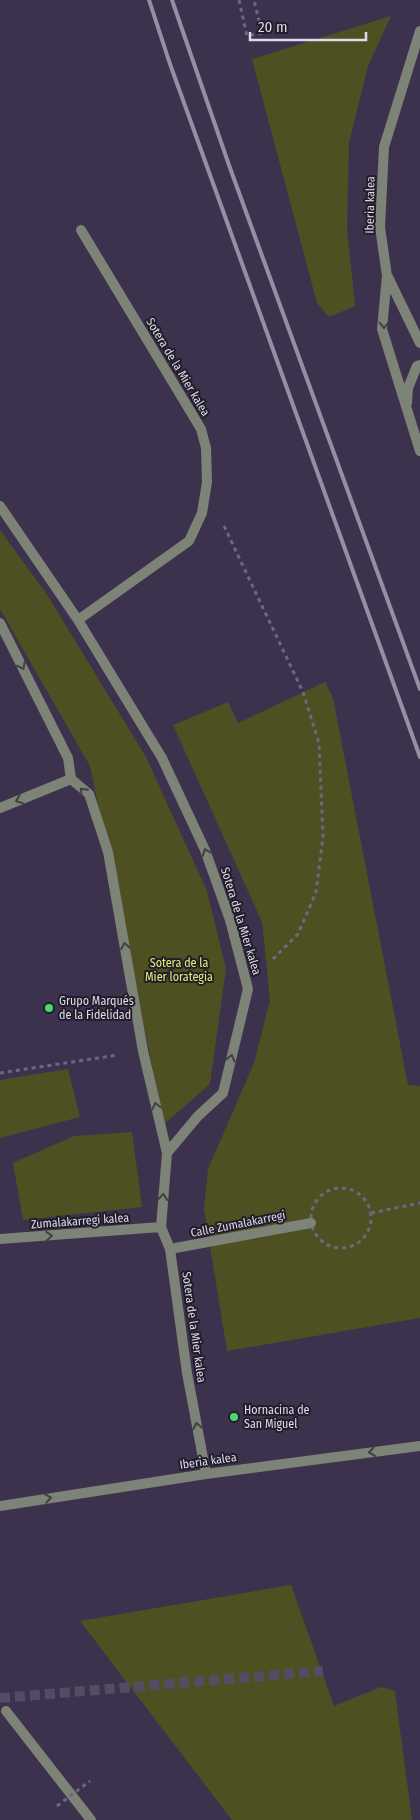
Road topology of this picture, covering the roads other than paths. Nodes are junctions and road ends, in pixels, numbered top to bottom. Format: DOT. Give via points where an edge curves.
graph roads {
  1 [pos="420,31"];
  2 [pos="81,230"];
  3 [pos="387,276"];
  4 [pos="420,343"];
  5 [pos="420,365"];
  6 [pos="407,411"];
  7 [pos="420,451"];
  8 [pos="0,506"];
  9 [pos="78,620"];
  10 [pos="0,623"];
  11 [pos="71,779"];
  12 [pos="0,808"];
  13 [pos="167,1153"];
  14 [pos="311,1223"];
  15 [pos="161,1227"];
  16 [pos="0,1239"];
  17 [pos="170,1250"];
  18 [pos="420,1446"];
  19 [pos="206,1474"];
  20 [pos="0,1506"];
  21 [pos="6,1711"];
  22 [pos="91,1820"];
  1 -- 3 [label="street, Iberia kalea" via="384,147 380,227"];
  2 -- 9 [label="street, Sotera de la Mier kalea" via="201,429 206,448 206,487 202,513 189,541"];
  3 -- 4 [label="street"];
  3 -- 6 [label="street, Iberia kalea, one-way" via="382,329"];
  5 -- 6 [label="street, Iberia kalea" via="408,388"];
  6 -- 7 [label="street, Iberia kalea"];
  8 -- 9 [label="street, Sotera de la Mier kalea"];
  13 -- 9 [label="street, Sotera de la Mier kalea, one-way" via="198,1116 223,1093 248,989 230,920 205,850 162,758"];
  10 -- 11 [label="street, one-way" via="68,758"];
  11 -- 12 [label="street, one-way"];
  13 -- 11 [label="street, one-way" via="143,1051 108,852 88,794"];
  15 -- 13 [label="street, Sotera de la Mier kalea, one-way"];
  14 -- 17 [label="street, Calle Zumalakarregi"];
  16 -- 15 [label="street, Zumalakarregi kalea, one-way"];
  15 -- 17 [label="street, Sotera de la Mier kalea"];
  19 -- 17 [label="street, Sotera de la Mier kalea, one-way" via="187,1373"];
  18 -- 19 [label="street, Iberia kalea, one-way"];
  20 -- 19 [label="street, Iberia kalea, one-way"];
  21 -- 22 [label="street"];
}
